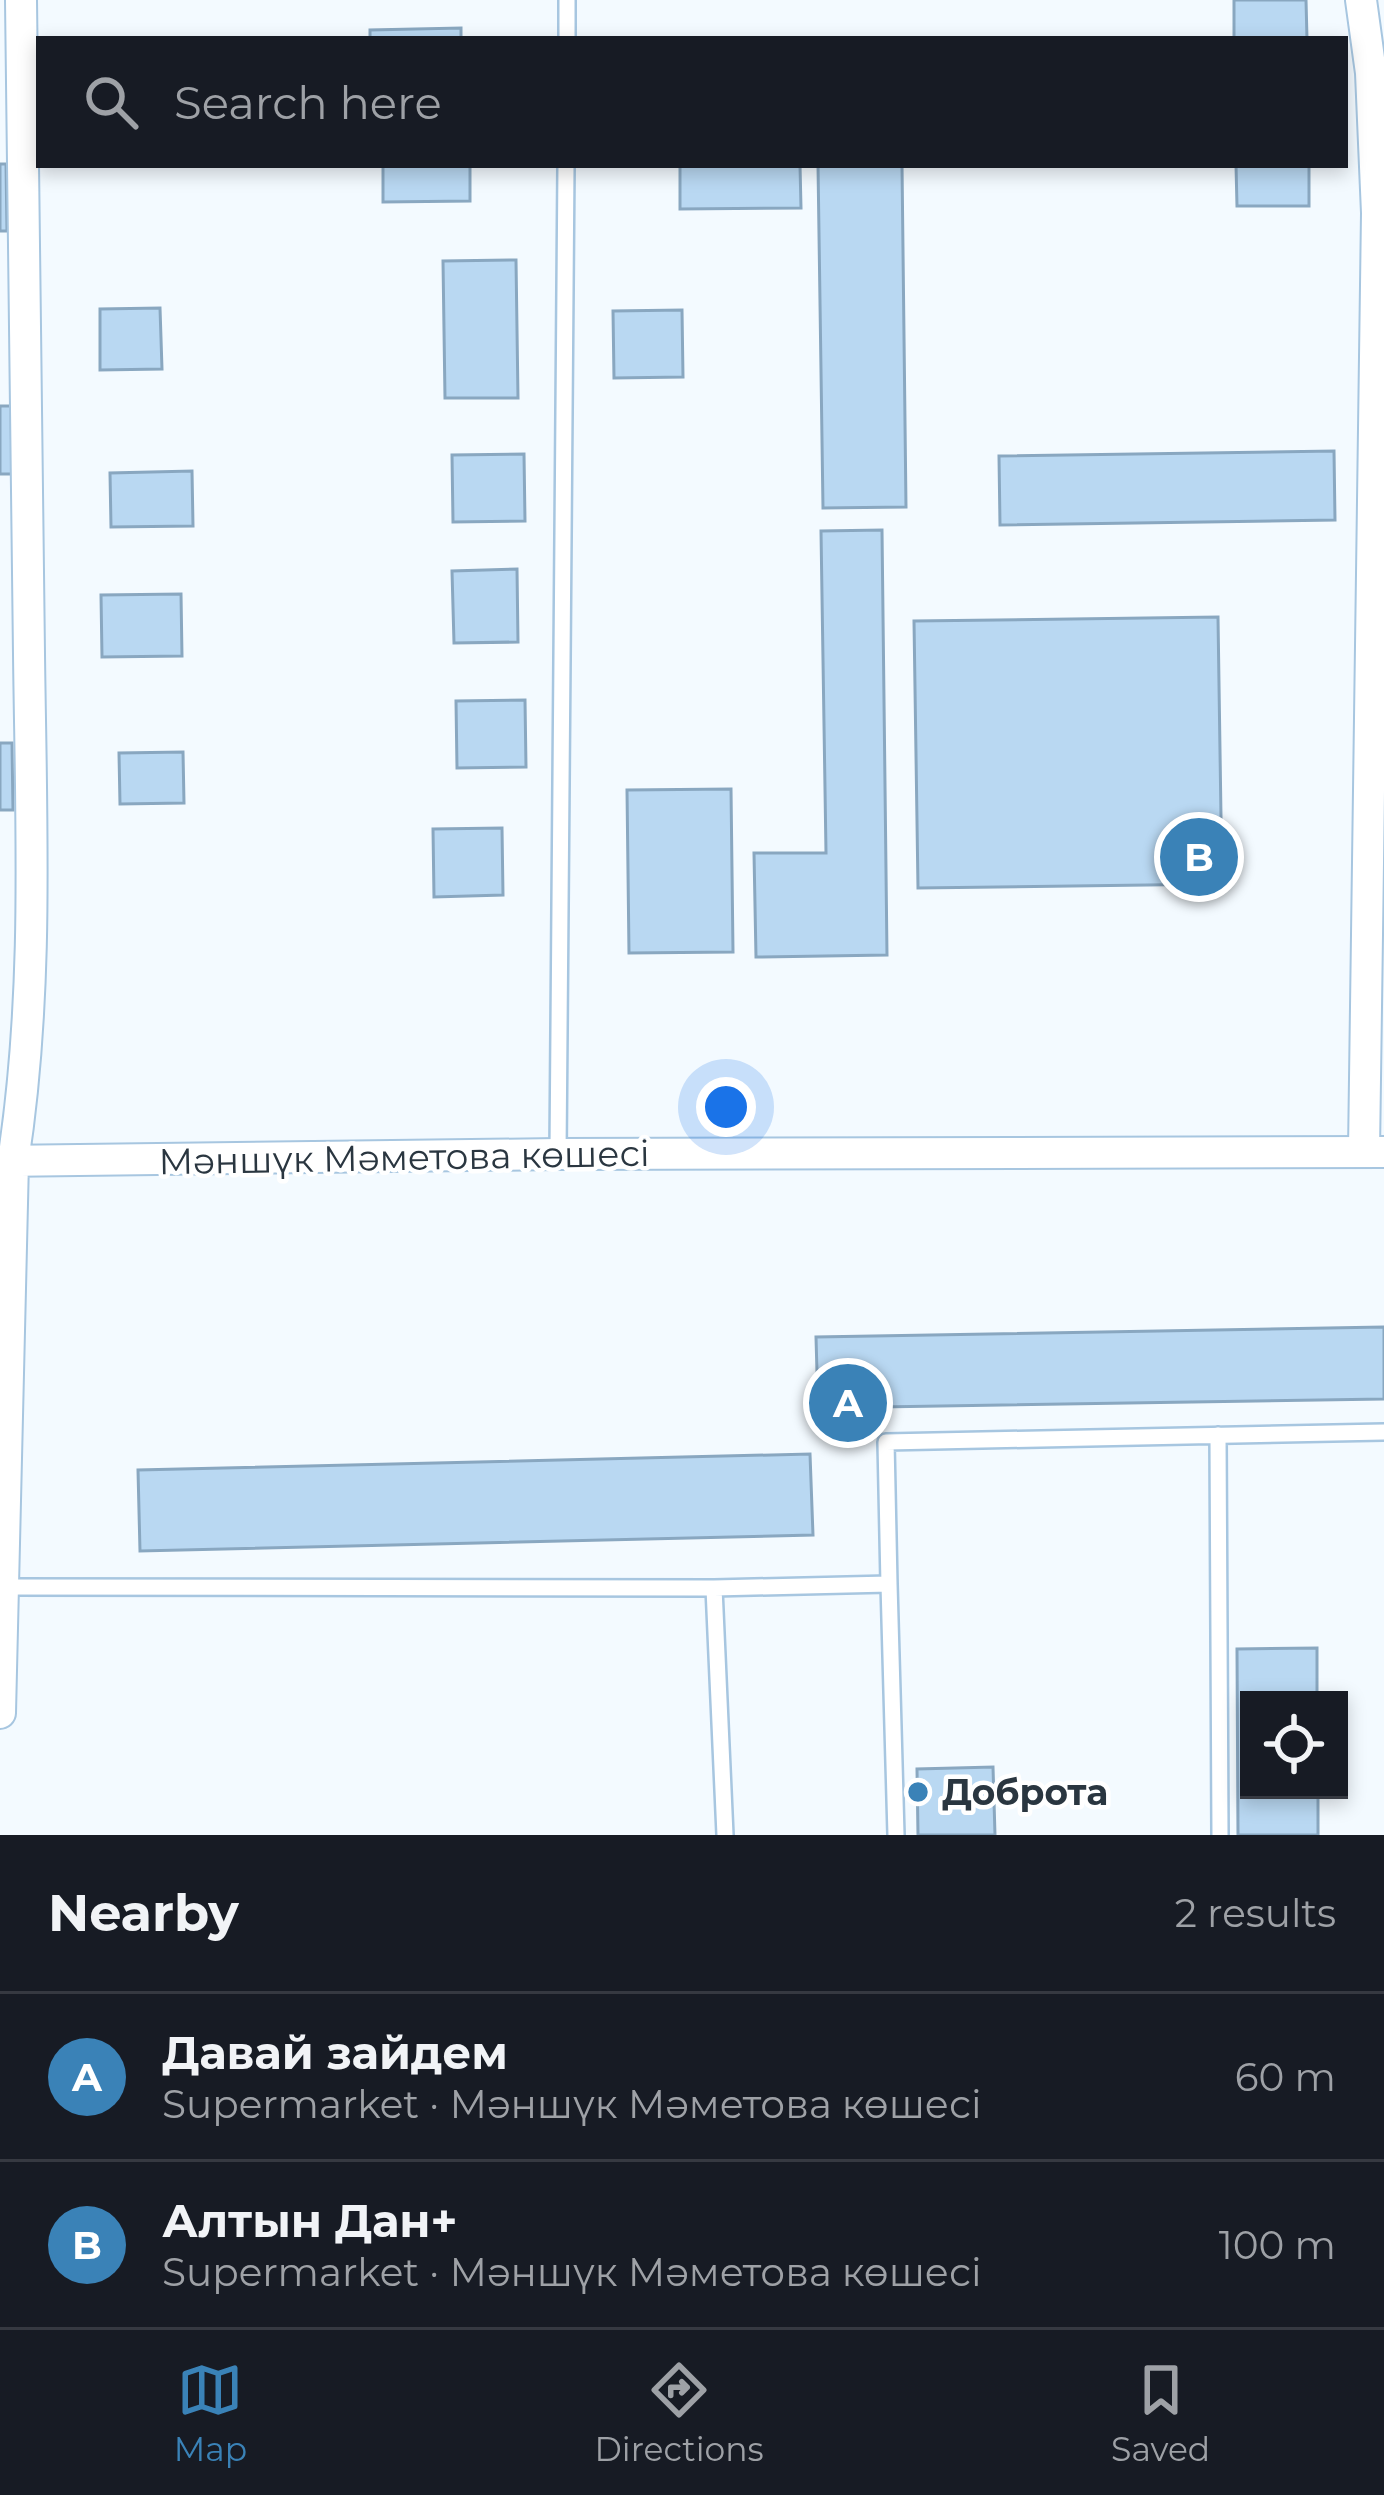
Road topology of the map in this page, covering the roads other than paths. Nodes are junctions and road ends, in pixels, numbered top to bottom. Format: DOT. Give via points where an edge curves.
graph roads {
  1 [pos="21,0"];
  2 [pos="567,0"];
  3 [pos="1361,0"];
  4 [pos="567,36"];
  5 [pos="566,168"];
  6 [pos="1374,1151"];
  7 [pos="558,1154"];
  8 [pos="7,1161"];
  9 [pos="1384,1432"];
  10 [pos="1218,1435"];
  11 [pos="889,1584"];
  12 [pos="4,1587"];
  13 [pos="714,1588"];
  14 [pos="0,1713"];
  15 [pos="725,1835"];
  16 [pos="896,1835"];
  17 [pos="1220,1835"];
  1 -- 8 [label="street" via="32,851 22,1108"];
  2 -- 4 [label="lane"];
  3 -- 6 [label="street" via="1377,213"];
  5 -- 7 [label="lane"];
  6 -- 7 [label="street, Мәншүк Мәметова көшесі"];
  7 -- 8 [label="street, Мәншүк Мәметова көшесі"];
  8 -- 12 [label="street"];
  9 -- 10 [label="lane"];
  10 -- 11 [label="lane" via="886,1442"];
  10 -- 17 [label="lane"];
  11 -- 13 [label="lane"];
  11 -- 16 [label="lane"];
  12 -- 13 [label="lane"];
  12 -- 14 [label="street"];
  13 -- 15 [label="lane"];
}
